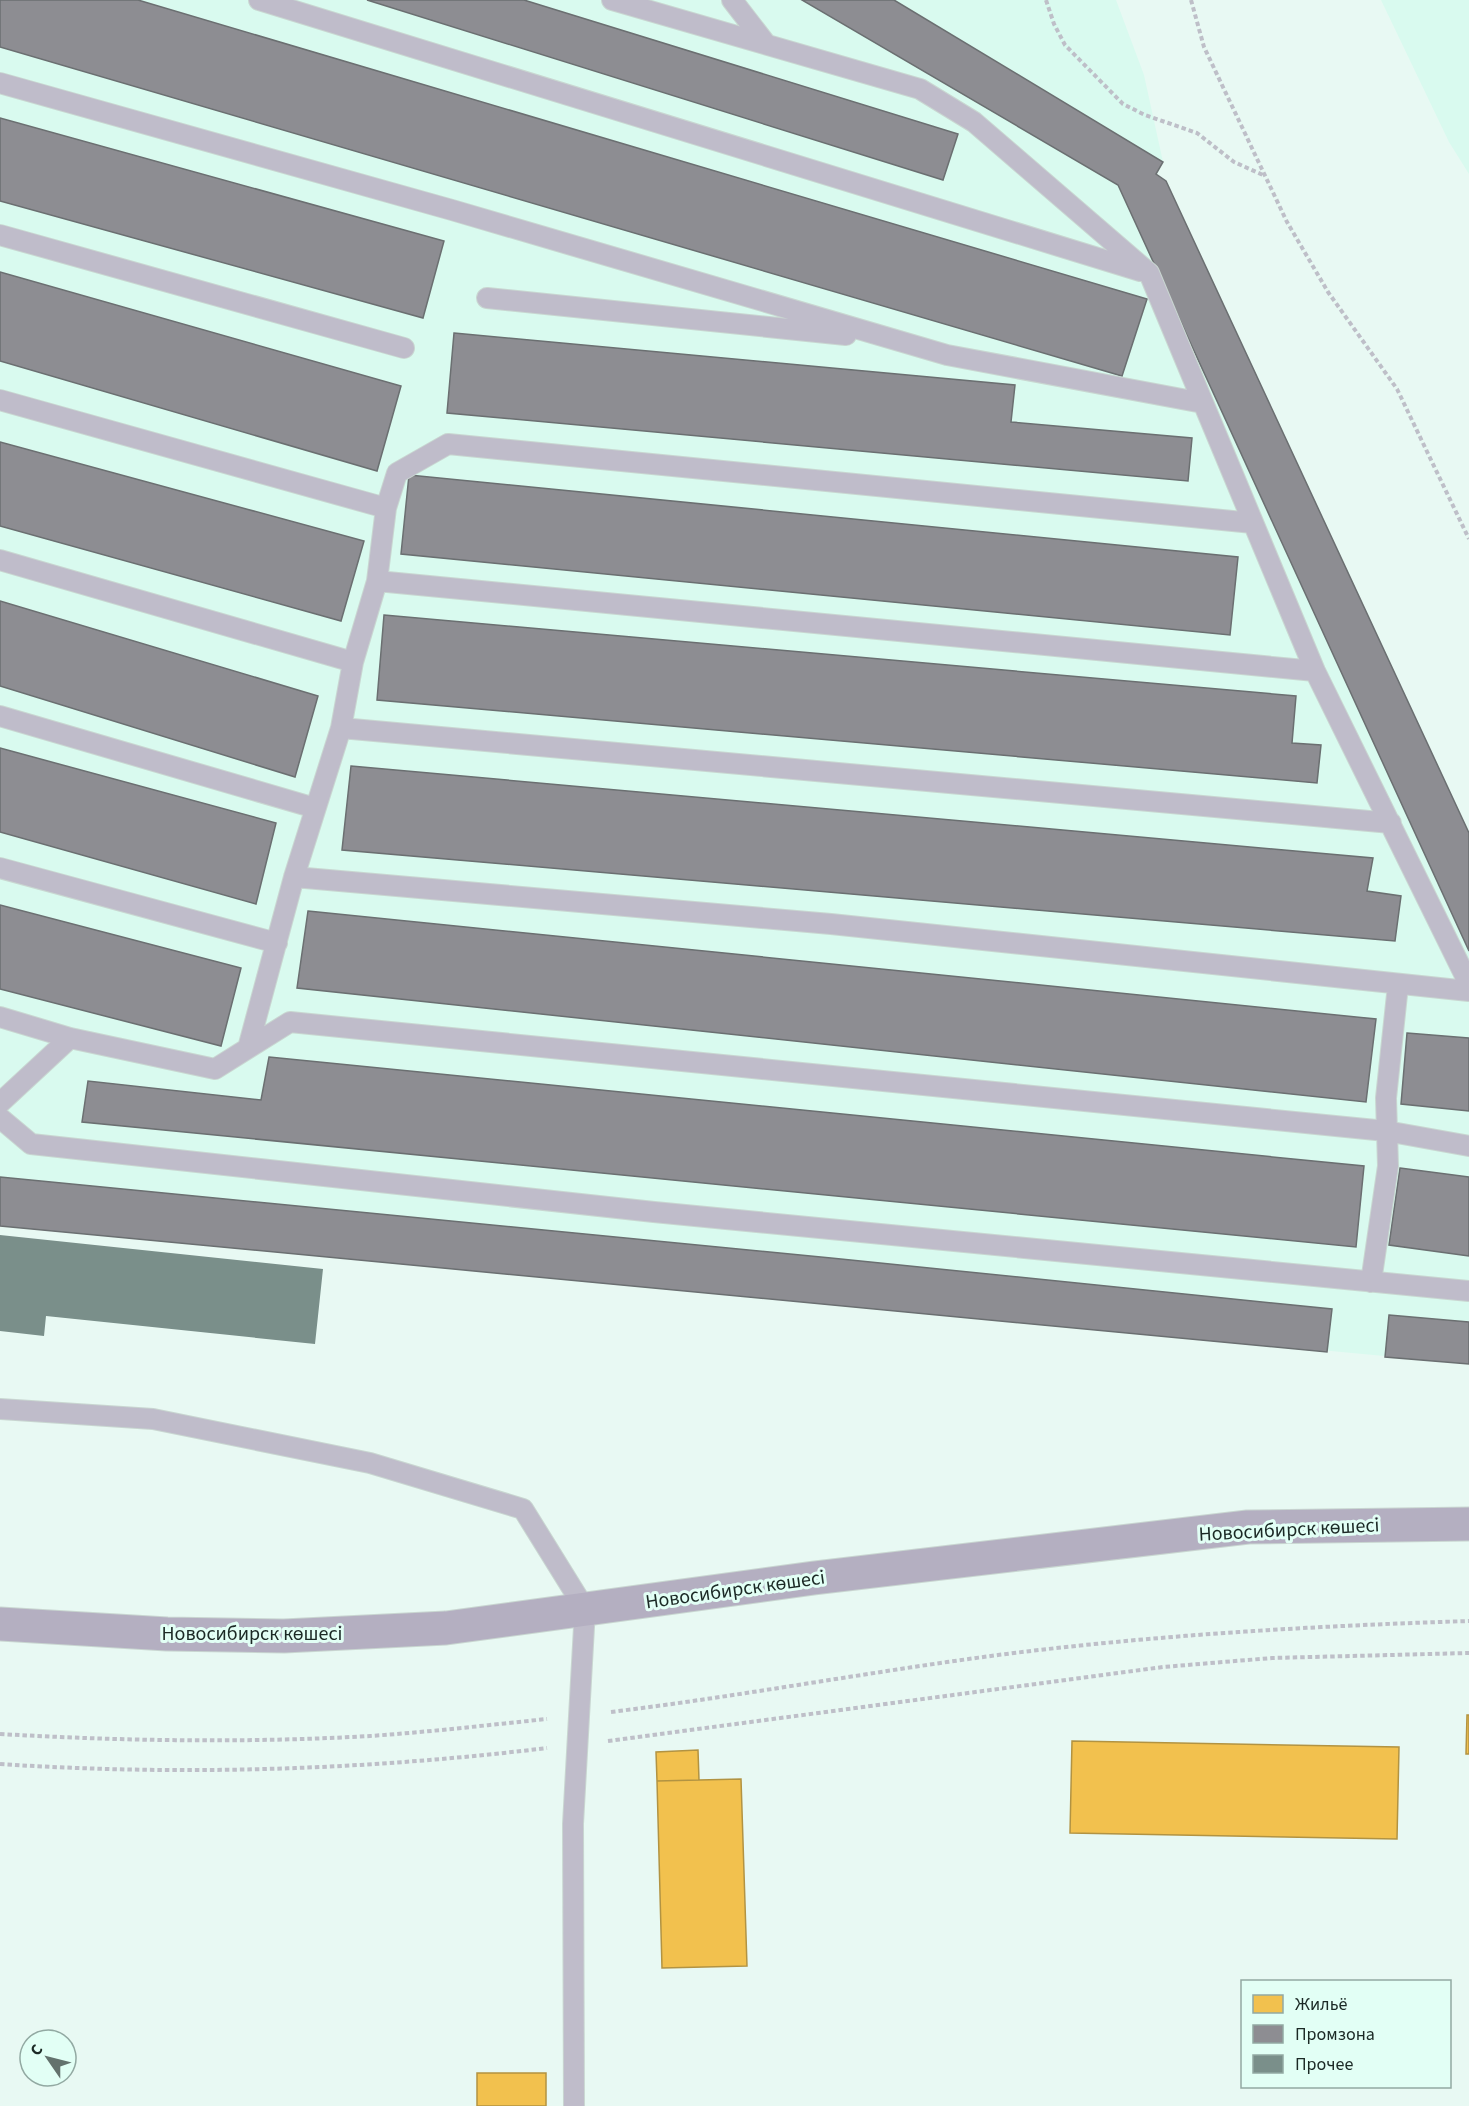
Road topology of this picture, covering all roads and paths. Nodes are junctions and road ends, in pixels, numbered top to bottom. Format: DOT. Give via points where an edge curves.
graph roads {
  1 [pos="259,0"];
  2 [pos="612,0"];
  3 [pos="732,0"];
  4 [pos="1046,0"];
  5 [pos="1191,0"];
  6 [pos="766,45"];
  7 [pos="0,82"];
  8 [pos="1264,175"];
  9 [pos="0,235"];
  10 [pos="1149,273"];
  11 [pos="487,298"];
  12 [pos="893,340"];
  13 [pos="404,348"];
  14 [pos="0,400"];
  15 [pos="1203,403"];
  16 [pos="386,508"];
  17 [pos="1253,523"];
  18 [pos="1469,539"];
  19 [pos="0,560"];
  20 [pos="377,581"];
  21 [pos="353,662"];
  22 [pos="1316,671"];
  23 [pos="0,716"];
  24 [pos="341,728"];
  25 [pos="315,808"];
  26 [pos="1391,823"];
  27 [pos="0,868"];
  28 [pos="294,877"];
  29 [pos="277,943"];
  30 [pos="1469,984"];
  31 [pos="1398,985"];
  32 [pos="1469,991"];
  33 [pos="0,1017"];
  34 [pos="70,1038"];
  35 [pos="248,1048"];
  36 [pos="0,1104"];
  37 [pos="0,1118"];
  38 [pos="1386,1131"];
  39 [pos="1469,1146"];
  40 [pos="1371,1282"];
  41 [pos="1469,1291"];
  42 [pos="0,1409"];
  43 [pos="1469,1524"];
  44 [pos="585,1609"];
  45 [pos="1469,1622"];
  46 [pos="0,1624"];
  47 [pos="1469,1653"];
  48 [pos="580,1715"];
  49 [pos="0,1734"];
  50 [pos="578,1745"];
  51 [pos="0,1764"];
  52 [pos="574,2106"];
  1 -- 10 [label="lane"];
  2 -- 6 [label="lane"];
  3 -- 6 [label="lane"];
  4 -- 8 [label="path" via="1065,45 1123,104 1197,133 1234,162"];
  5 -- 8 [label="path" via="1204,47"];
  6 -- 10 [label="lane" via="920,89 974,122"];
  7 -- 12 [label="lane"];
  8 -- 18 [label="path" via="1328,292 1397,388"];
  9 -- 13 [label="lane"];
  10 -- 15 [label="lane"];
  11 -- 12 [label="lane"];
  12 -- 15 [label="lane" via="947,356"];
  14 -- 16 [label="lane"];
  15 -- 17 [label="lane"];
  16 -- 17 [label="lane" via="397,473 448,444"];
  16 -- 20 [label="lane"];
  17 -- 22 [label="lane"];
  19 -- 21 [label="lane"];
  20 -- 21 [label="lane"];
  20 -- 22 [label="lane"];
  21 -- 24 [label="lane"];
  22 -- 26 [label="lane"];
  23 -- 25 [label="lane"];
  24 -- 25 [label="lane"];
  24 -- 26 [label="lane"];
  25 -- 28 [label="lane"];
  26 -- 30 [label="lane"];
  27 -- 29 [label="lane"];
  28 -- 29 [label="lane"];
  28 -- 31 [label="lane" via="831,924"];
  29 -- 35 [label="lane"];
  31 -- 32 [label="lane"];
  31 -- 38 [label="lane"];
  33 -- 34 [label="lane"];
  34 -- 35 [label="lane" via="215,1069"];
  34 -- 36 [label="lane"];
  35 -- 38 [label="lane" via="290,1022"];
  37 -- 40 [label="lane" via="31,1144 654,1212"];
  38 -- 39 [label="lane"];
  38 -- 40 [label="lane" via="1388,1166"];
  40 -- 41 [label="lane"];
  42 -- 44 [label="lane" via="153,1419 370,1463 523,1509"];
  43 -- 44 [label="main road, Новосибирск көшесі" via="1248,1527"];
  44 -- 46 [label="main road, Новосибирск көшесі" via="446,1628 284,1636 167,1635"];
  44 -- 48 [label="lane"];
  45 -- 48 [label="path" via="1258,1629 1161,1637"];
  47 -- 50 [label="path" via="1272,1658 1163,1667"];
  48 -- 49 [label="path" via="358,1736 124,1742"];
  48 -- 50 [label="lane"];
  50 -- 51 [label="path" via="319,1768 177,1770"];
  50 -- 52 [label="lane" via="573,1824"];
}
